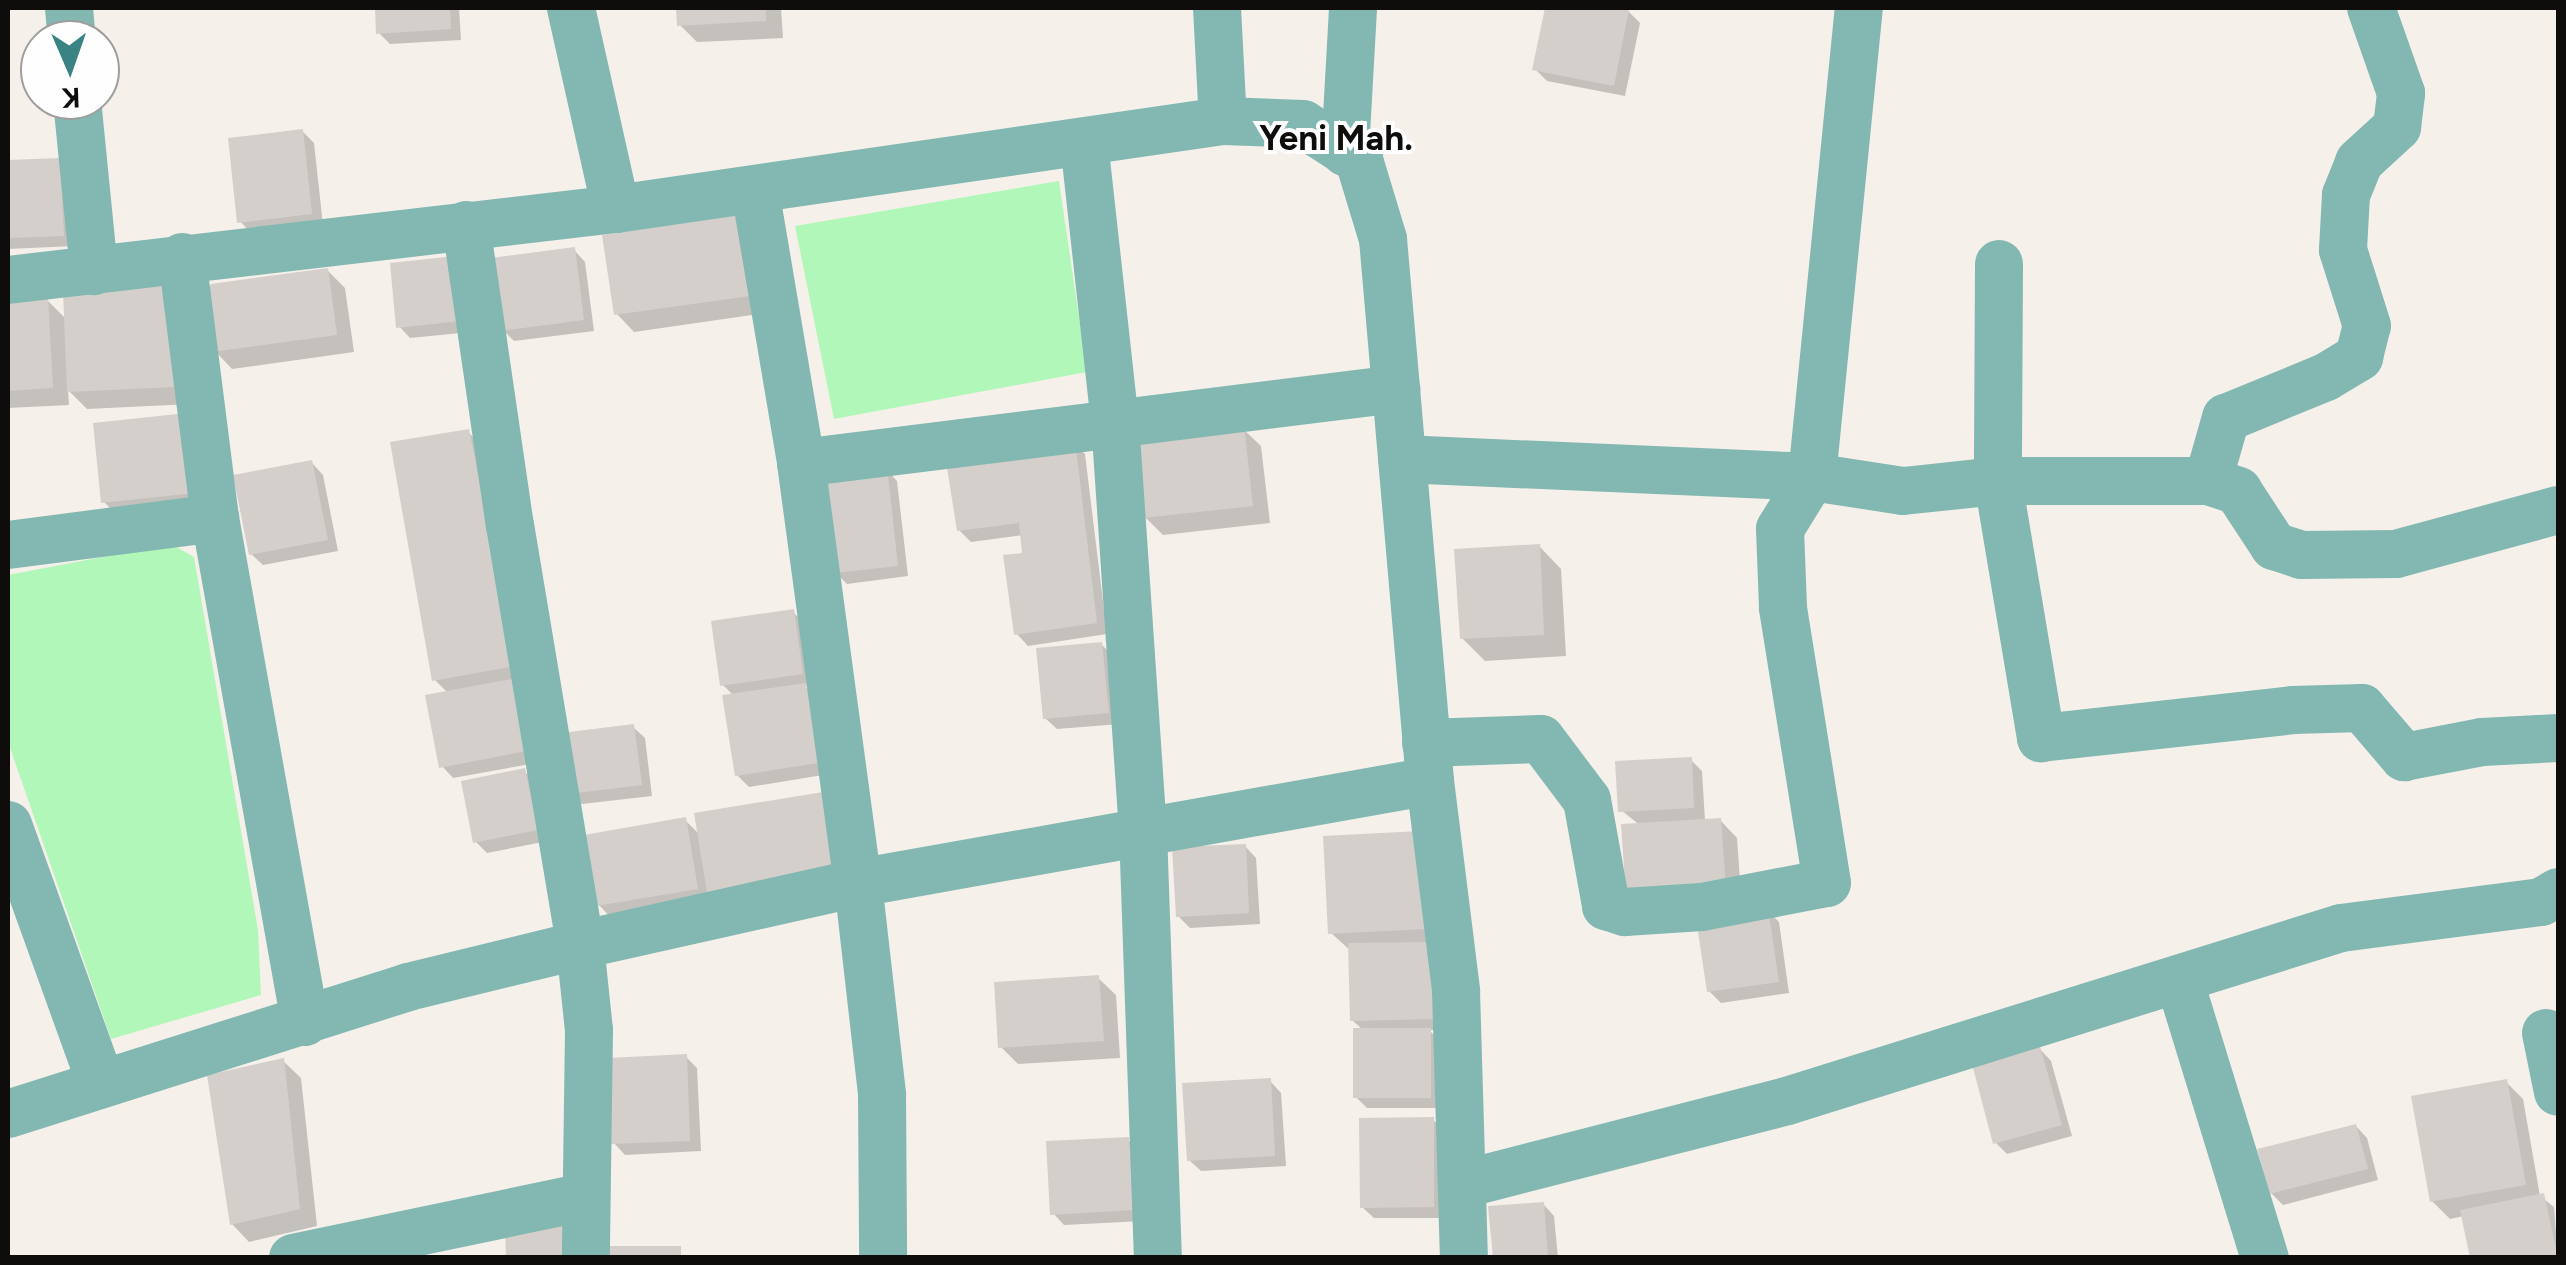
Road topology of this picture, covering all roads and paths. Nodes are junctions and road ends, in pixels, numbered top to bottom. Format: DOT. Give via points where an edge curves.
graph roads {
  1 [pos="571,8"];
  2 [pos="1217,8"];
  3 [pos="1353,8"];
  4 [pos="1859,8"];
  5 [pos="2370,8"];
  6 [pos="80,120"];
  7 [pos="1223,121"];
  8 [pos="1084,142"];
  9 [pos="1345,152"];
  10 [pos="756,190"];
  11 [pos="616,209"];
  12 [pos="466,225"];
  13 [pos="182,257"];
  14 [pos="1999,264"];
  15 [pos="94,271"];
  16 [pos="8,280"];
  17 [pos="1396,389"];
  18 [pos="1115,421"];
  19 [pos="1402,459"];
  20 [pos="801,464"];
  21 [pos="1812,477"];
  22 [pos="2208,480"];
  23 [pos="1998,481"];
  24 [pos="2558,510"];
  25 [pos="216,518"];
  26 [pos="8,544"];
  27 [pos="2558,738"];
  28 [pos="1428,762"];
  29 [pos="8,825"];
  30 [pos="1143,832"];
  31 [pos="858,883"];
  32 [pos="2558,892"];
  33 [pos="580,945"];
  34 [pos="2180,978"];
  35 [pos="305,1022"];
  36 [pos="2546,1032"];
  37 [pos="101,1084"];
  38 [pos="2558,1092"];
  39 [pos="8,1114"];
  40 [pos="1464,1184"];
  41 [pos="585,1197"];
  42 [pos="293,1258"];
  43 [pos="586,1258"];
  44 [pos="883,1258"];
  45 [pos="1158,1258"];
  46 [pos="1464,1258"];
  47 [pos="2266,1258"];
  1 -- 11 [label="street"];
  2 -- 7 [label="street"];
  3 -- 9 [label="street"];
  4 -- 21 [label="street"];
  5 -- 22 [label="street" via="2402,93 2398,127 2359,162 2346,195 2342,250 2367,326 2359,357 2326,378 2226,418"];
  6 -- 15 [label="street"];
  7 -- 8 [label="street"];
  7 -- 9 [label="street" via="1303,124"];
  8 -- 10 [label="street"];
  8 -- 18 [label="street"];
  9 -- 17 [label="street" via="1359,160 1384,239"];
  10 -- 11 [label="street"];
  10 -- 20 [label="street"];
  11 -- 12 [label="street"];
  12 -- 13 [label="street"];
  12 -- 33 [label="street"];
  13 -- 15 [label="street"];
  13 -- 25 [label="street"];
  14 -- 23 [label="street"];
  15 -- 16 [label="street"];
  17 -- 18 [label="street"];
  17 -- 19 [label="street"];
  18 -- 20 [label="street"];
  18 -- 30 [label="street"];
  19 -- 21 [label="street"];
  19 -- 28 [label="street"];
  20 -- 31 [label="street"];
  21 -- 23 [label="street" via="1903,490"];
  21 -- 28 [label="street" via="1780,529 1783,607 1828,883 1702,907 1625,912 1606,906 1587,800 1541,739"];
  22 -- 23 [label="street"];
  22 -- 24 [label="street" via="2238,491 2274,546 2302,555 2396,554"];
  23 -- 27 [label="street" via="2041,738 2362,708 2404,757 2482,742"];
  25 -- 26 [label="street"];
  25 -- 35 [label="street"];
  28 -- 30 [label="street"];
  28 -- 40 [label="street" via="1456,992"];
  29 -- 37 [label="street"];
  30 -- 31 [label="street"];
  30 -- 45 [label="street"];
  31 -- 33 [label="street"];
  31 -- 44 [label="street" via="882,1095"];
  32 -- 34 [label="street" via="2541,902 2341,928"];
  33 -- 35 [label="street"];
  33 -- 41 [label="street" via="590,1030"];
  34 -- 40 [label="street" via="1788,1101"];
  34 -- 47 [label="street"];
  35 -- 37 [label="street"];
  36 -- 38 [label="street"];
  37 -- 39 [label="street"];
  40 -- 46 [label="street"];
  41 -- 42 [label="street"];
  41 -- 43 [label="street"];
}
